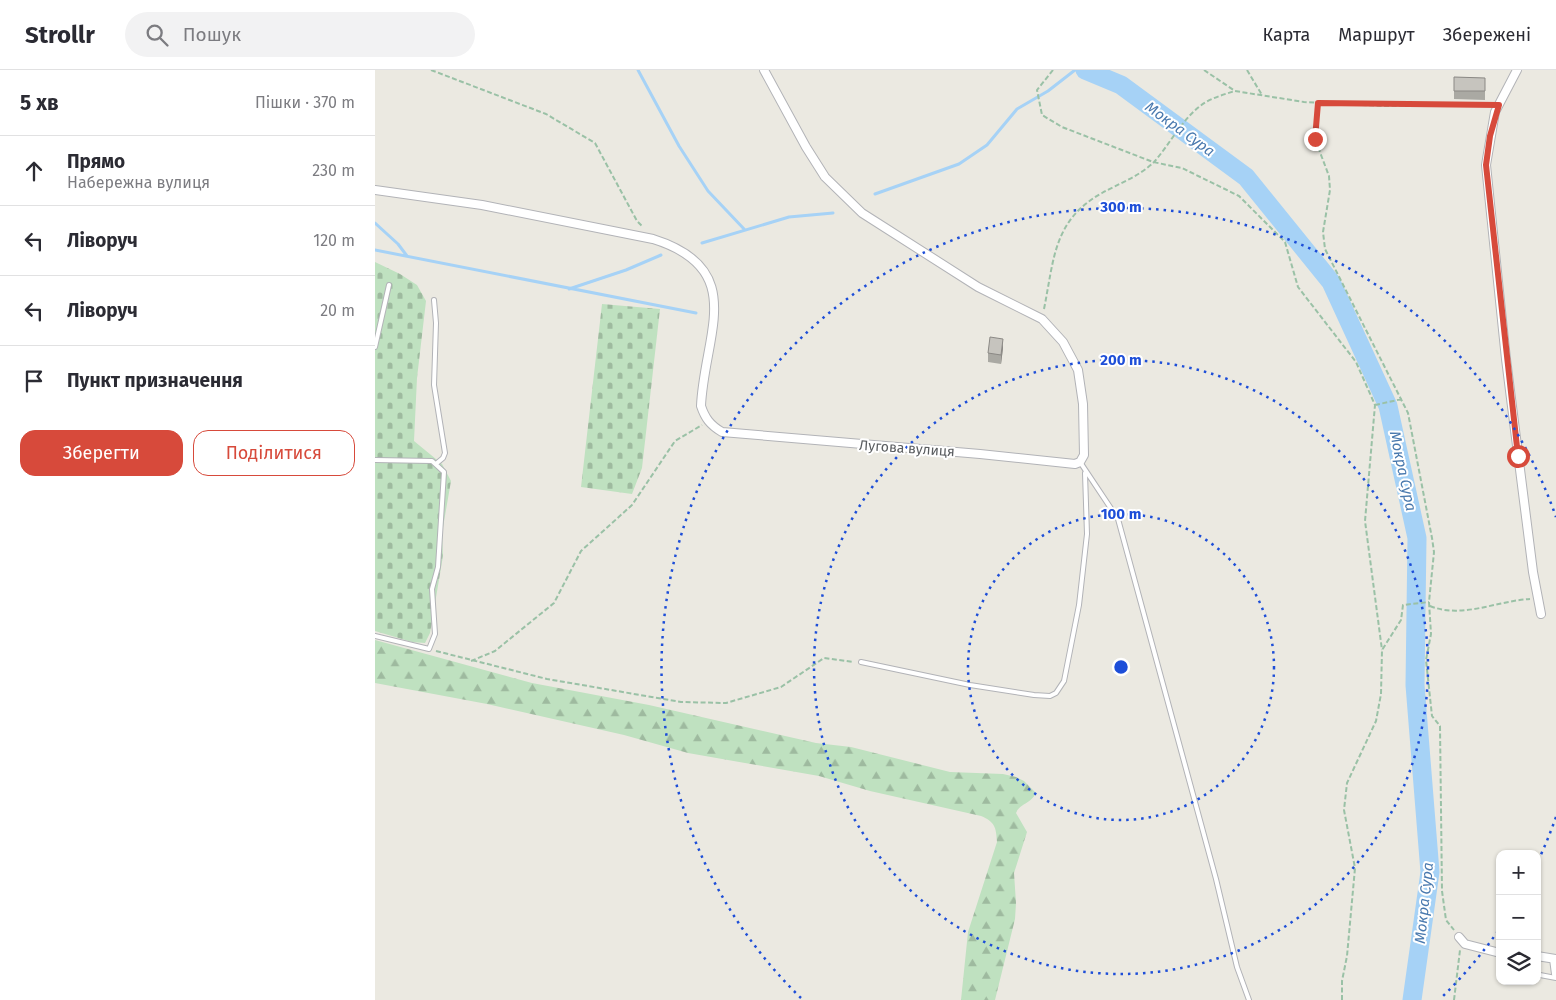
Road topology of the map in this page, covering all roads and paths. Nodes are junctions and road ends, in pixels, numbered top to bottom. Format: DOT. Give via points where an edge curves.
graph roads {
  1 [pos="431,70"];
  2 [pos="764,70"];
  3 [pos="1053,70"];
  4 [pos="1204,70"];
  5 [pos="1247,70"];
  6 [pos="1517,70"];
  7 [pos="1235,91"];
  8 [pos="1262,95"];
  9 [pos="1318,103"];
  10 [pos="1499,105"];
  11 [pos="1153,162"];
  12 [pos="375,190"];
  13 [pos="645,230"];
  14 [pos="389,285"];
  15 [pos="434,300"];
  16 [pos="1042,319"];
  17 [pos="375,346"];
  18 [pos="1403,399"];
  19 [pos="1375,405"];
  20 [pos="708,421"];
  21 [pos="375,460"];
  22 [pos="1080,462"];
  23 [pos="437,463"];
  24 [pos="1085,471"];
  25 [pos="1537,598"];
  26 [pos="1429,603"];
  27 [pos="1541,614"];
  28 [pos="375,636"];
  29 [pos="429,649"];
  30 [pos="1382,650"];
  31 [pos="471,661"];
  32 [pos="861,662"];
  33 [pos="1459,936"];
  34 [pos="1496,952"];
  35 [pos="1541,957"];
  36 [pos="1555,959"];
  37 [pos="1541,976"];
  38 [pos="1556,976"];
  39 [pos="1249,1000"];
  40 [pos="1342,1000"];
  41 [pos="1454,1000"];
  1 -- 13 [label="path" via="546,114 595,143"];
  2 -- 16 [label="street" via="825,177 862,213 978,287"];
  3 -- 11 [label="path" via="1038,93 1042,115 1063,127"];
  4 -- 7 [label="path"];
  5 -- 8 [label="path"];
  6 -- 10 [label="street"];
  7 -- 8 [label="path"];
  7 -- 11 [label="path" via="1205,103"];
  8 -- 9 [label="path"];
  9 -- 10 [label="path"];
  9 -- 18 [label="path" via="1315,139 1329,176 1330,190 1323,232 1325,249"];
  10 -- 25 [label="street" via="1486,165 1488,194"];
  11 -- 16 [label="path" via="1086,201 1070,218 1058,238"];
  11 -- 19 [label="path" via="1182,168 1239,196 1285,242 1297,287 1356,362"];
  12 -- 20 [label="street" via="482,205 677,246 697,261 710,282 716,306 701,394 701,406"];
  14 -- 17 [label="lane"];
  15 -- 23 [label="lane" via="434,385 445,453"];
  16 -- 22 [label="street" via="1063,342 1077,370 1083,404 1084,454"];
  18 -- 19 [label="path"];
  18 -- 26 [label="path" via="1434,552"];
  19 -- 30 [label="path" via="1365,521"];
  20 -- 22 [label="street, Лугова вулиця" via="722,432 733,435"];
  20 -- 31 [label="path" via="675,441 632,505 581,550 554,603 495,651"];
  21 -- 23 [label="lane"];
  22 -- 24 [label="lane"];
  23 -- 29 [label="lane" via="445,477 438,567 432,589 435,634"];
  24 -- 32 [label="lane" via="1087,534 1079,606 1064,681 1056,693 1050,696 1025,694"];
  24 -- 39 [label="lane" via="1118,519 1237,967"];
  25 -- 26 [label="path" via="1510,600 1465,611 1442,611"];
  25 -- 27 [label="street"];
  26 -- 30 [label="path" via="1403,605 1401,620"];
  26 -- 33 [label="path" via="1431,634 1426,660 1432,716 1440,726 1442,891 1446,920"];
  28 -- 29 [label="lane"];
  29 -- 31 [label="path"];
  30 -- 40 [label="path" via="1381,694 1376,722 1347,783 1344,810 1355,868"];
  31 -- 32 [label="path" via="547,679 681,702 726,703 781,687 824,658"];
  33 -- 34 [label="street" via="1465,944"];
  33 -- 41 [label="path"];
  35 -- 36 [label="street"];
  36 -- 38 [label="street"];
  37 -- 38 [label="lane"];
}
